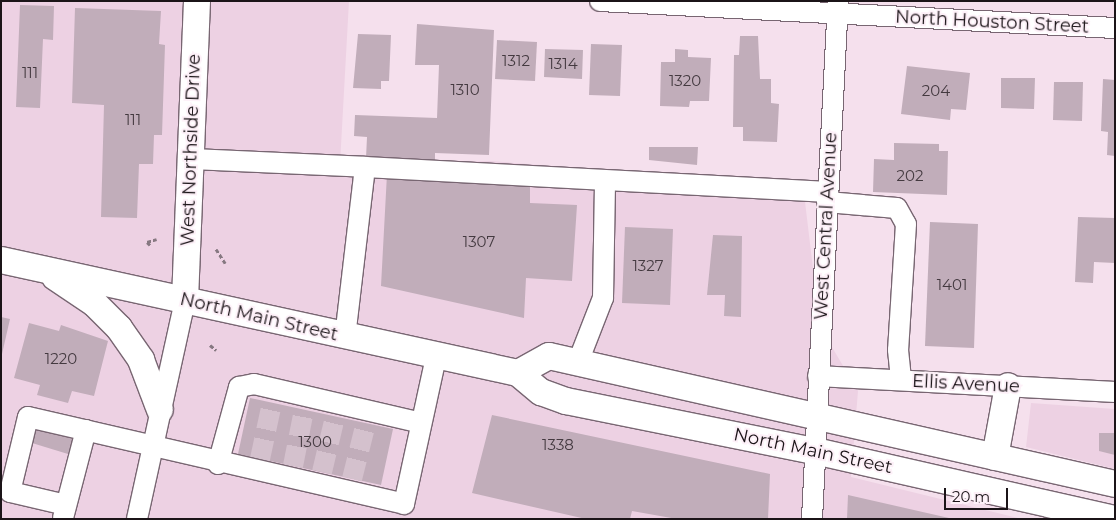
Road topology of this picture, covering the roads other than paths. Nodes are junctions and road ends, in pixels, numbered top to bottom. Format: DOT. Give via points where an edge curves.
graph roads {
  1 [pos="197,1"];
  2 [pos="600,1"];
  3 [pos="838,8"];
  4 [pos="1115,28"];
  5 [pos="191,159"];
  6 [pos="365,167"];
  7 [pos="605,182"];
  8 [pos="827,197"];
  9 [pos="1,260"];
  10 [pos="46,271"];
  11 [pos="184,300"];
  12 [pos="345,337"];
  13 [pos="436,357"];
  14 [pos="578,362"];
  15 [pos="518,372"];
  16 [pos="818,376"];
  17 [pos="901,380"];
  18 [pos="1008,386"];
  19 [pos="1115,392"];
  20 [pos="160,410"];
  21 [pos="816,417"];
  22 [pos="421,423"];
  23 [pos="86,430"];
  24 [pos="154,446"];
  25 [pos="815,451"];
  26 [pos="995,457"];
  27 [pos="218,464"];
  28 [pos="1115,484"];
  29 [pos="65,512"];
  30 [pos="137,519"];
  31 [pos="812,519"];
  32 [pos="1114,519"];
  1 -- 5 [label="main road, West Northside Drive"];
  2 -- 3 [label="street, North Houston Street"];
  3 -- 4 [label="street, North Houston Street"];
  3 -- 8 [label="street, West Central Avenue"];
  5 -- 6 [label="street"];
  5 -- 11 [label="main road, West Northside Drive"];
  6 -- 7 [label="street"];
  6 -- 12 [label="street"];
  7 -- 8 [label="street"];
  7 -- 14 [label="street" via="603,298"];
  8 -- 16 [label="street, West Central Avenue"];
  8 -- 17 [label="street" via="897,208 906,224 898,350"];
  9 -- 10 [label="main road, North Main Street"];
  10 -- 11 [label="main road, North Main Street"];
  10 -- 20 [label="main road" via="96,304 119,328 141,360"];
  11 -- 12 [label="main road, North Main Street"];
  11 -- 20 [label="street"];
  12 -- 13 [label="main road, North Main Street"];
  13 -- 15 [label="main road, North Main Street"];
  13 -- 22 [label="street"];
  14 -- 15 [label="main road, North Main Street" via="549,356"];
  14 -- 21 [label="main road, North Main Street"];
  15 -- 25 [label="main road, North Main Street" via="541,392 566,401"];
  16 -- 17 [label="street, Ellis Avenue"];
  16 -- 21 [label="street, West Central Avenue"];
  17 -- 18 [label="street, Ellis Avenue"];
  18 -- 19 [label="street, Ellis Avenue"];
  18 -- 26 [label="main road"];
  20 -- 24 [label="street"];
  21 -- 25 [label="street, West Central Avenue"];
  21 -- 26 [label="main road, North Main Street"];
  22 -- 27 [label="street" via="367,417 274,396 254,384 240,387"];
  22 -- 27 [label="street" via="404,504 320,479 258,466"];
  23 -- 24 [label="street"];
  23 -- 29 [label="street"];
  23 -- 29 [label="street" via="28,417 10,492"];
  24 -- 27 [label="street"];
  24 -- 30 [label="street"];
  25 -- 31 [label="street, West Central Avenue"];
  25 -- 32 [label="main road, North Main Street"];
  26 -- 28 [label="main road, North Main Street"];
}
